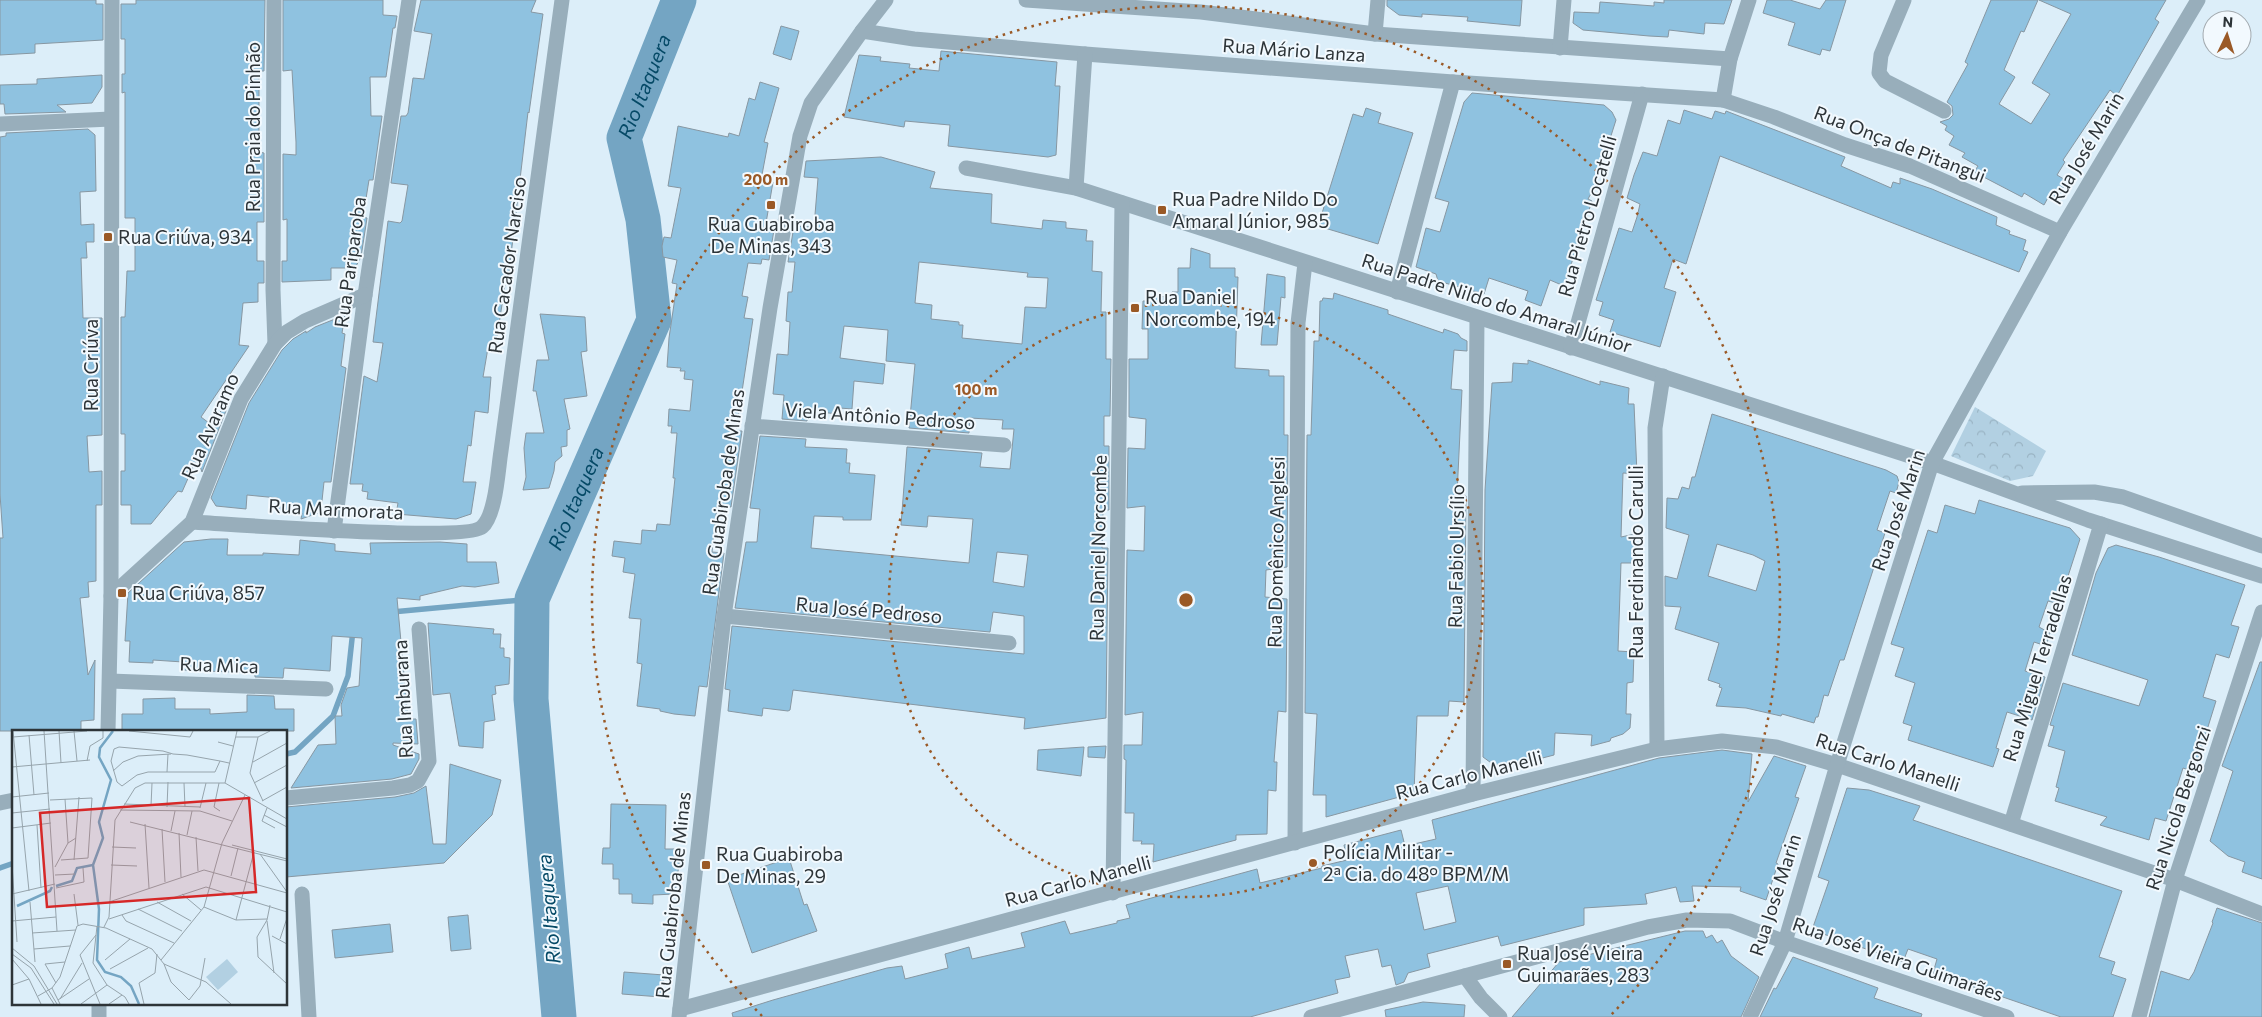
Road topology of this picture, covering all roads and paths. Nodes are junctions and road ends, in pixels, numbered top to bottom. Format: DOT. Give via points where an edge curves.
graph roads {
  1 [pos="112,0"];
  2 [pos="274,0"];
  3 [pos="409,0"];
  4 [pos="562,0"];
  5 [pos="886,0"];
  6 [pos="1026,0"];
  7 [pos="1378,0"];
  8 [pos="1564,0"];
  9 [pos="1749,0"];
  10 [pos="1904,0"];
  11 [pos="2198,0"];
  12 [pos="1201,6"];
  13 [pos="862,31"];
  14 [pos="1375,34"];
  15 [pos="1560,48"];
  16 [pos="1085,54"];
  17 [pos="1730,59"];
  18 [pos="1453,82"];
  19 [pos="1642,94"];
  20 [pos="1723,100"];
  21 [pos="1944,111"];
  22 [pos="111,120"];
  23 [pos="0,124"];
  24 [pos="966,168"];
  25 [pos="1076,188"];
  26 [pos="1122,203"];
  27 [pos="2060,232"];
  28 [pos="1305,263"];
  29 [pos="1397,292"];
  30 [pos="365,296"];
  31 [pos="1477,318"];
  32 [pos="275,344"];
  33 [pos="1571,348"];
  34 [pos="1663,376"];
  35 [pos="752,426"];
  36 [pos="1004,445"];
  37 [pos="1932,463"];
  38 [pos="2011,493"];
  39 [pos="192,522"];
  40 [pos="2101,524"];
  41 [pos="334,530"];
  42 [pos="479,530"];
  43 [pos="2262,546"];
  44 [pos="2262,576"];
  45 [pos="111,596"];
  46 [pos="2262,612"];
  47 [pos="724,616"];
  48 [pos="419,629"];
  49 [pos="1009,643"];
  50 [pos="110,681"];
  51 [pos="326,689"];
  52 [pos="108,730"];
  53 [pos="1657,749"];
  54 [pos="1837,765"];
  55 [pos="1473,794"];
  56 [pos="288,798"];
  57 [pos="2011,824"];
  58 [pos="1295,843"];
  59 [pos="2175,880"];
  60 [pos="1113,893"];
  61 [pos="302,894"];
  62 [pos="2262,914"];
  63 [pos="1785,942"];
  64 [pos="1465,976"];
  65 [pos="99,1004"];
  66 [pos="680,1013"];
  67 [pos="99,1017"];
  68 [pos="309,1017"];
  69 [pos="1311,1017"];
  70 [pos="1500,1017"];
  71 [pos="1750,1017"];
  72 [pos="2007,1017"];
  73 [pos="2139,1017"];
  1 -- 22 [label="street, Rua Criúva"];
  2 -- 32 [label="street, Rua Praia do Pinhão"];
  3 -- 30 [label="street, Rua Pariparoba"];
  4 -- 42 [label="street, Rua Cacador Narciso" via="494,491 486,523"];
  5 -- 13 [label="street, Rua Guabiroba de Minas"];
  6 -- 12 [label="street, Rua Mário Lanza"];
  7 -- 14 [label="street"];
  8 -- 15 [label="street"];
  9 -- 17 [label="street"];
  10 -- 21 [label="street" via="1881,55 1879,73 1885,81"];
  11 -- 27 [label="street, Rua José Marin"];
  12 -- 14 [label="street, Rua Mário Lanza"];
  13 -- 16 [label="street, Rua Mário Lanza"];
  13 -- 35 [label="street, Rua Guabiroba de Minas" via="811,103 800,136"];
  14 -- 15 [label="street, Rua Mário Lanza"];
  15 -- 17 [label="street, Rua Mário Lanza"];
  16 -- 18 [label="street, Rua Mário Lanza"];
  16 -- 25 [label="street"];
  17 -- 20 [label="street"];
  18 -- 19 [label="street, Rua Mário Lanza"];
  18 -- 29 [label="street"];
  19 -- 20 [label="street, Rua Mário Lanza"];
  19 -- 33 [label="street, Rua Pietro Locatelli"];
  20 -- 27 [label="street, Rua Onça de Pitangui" via="1910,166"];
  22 -- 23 [label="street"];
  22 -- 45 [label="street, Rua Criúva"];
  24 -- 25 [label="street, Rua Padre Nildo do Amaral Júnior"];
  25 -- 26 [label="street, Rua Padre Nildo do Amaral Júnior"];
  26 -- 28 [label="street, Rua Padre Nildo do Amaral Júnior"];
  26 -- 60 [label="street, Rua Daniel Norcombe"];
  27 -- 37 [label="street, Rua José Marin"];
  28 -- 29 [label="street, Rua Padre Nildo do Amaral Júnior"];
  28 -- 58 [label="street, Rua Domênico Anglesi" via="1298,323"];
  29 -- 31 [label="street, Rua Padre Nildo do Amaral Júnior"];
  30 -- 32 [label="street, Rua Avaramo" via="305,321"];
  30 -- 41 [label="street, Rua Pariparoba"];
  31 -- 33 [label="street, Rua Padre Nildo do Amaral Júnior"];
  31 -- 55 [label="street, Rua Fabio Ursílio"];
  32 -- 39 [label="street, Rua Avaramo" via="240,399"];
  33 -- 34 [label="street, Rua Padre Nildo do Amaral Júnior"];
  34 -- 37 [label="street, Rua Padre Nildo do Amaral Júnior"];
  34 -- 53 [label="street, Rua Ferdinando Carulli" via="1655,428"];
  35 -- 36 [label="street, Viela Antônio Pedroso"];
  35 -- 47 [label="street, Rua Guabiroba de Minas"];
  37 -- 38 [label="street, Rua Padre Nildo do Amaral Júnior"];
  37 -- 54 [label="street, Rua José Marin"];
  38 -- 40 [label="street, Rua Padre Nildo do Amaral Júnior"];
  38 -- 43 [label="street, Rua Padre Nildo do Amaral Júnior" via="2094,492 2123,497"];
  39 -- 41 [label="street, Rua Marmorata"];
  39 -- 45 [label="street, Rua Avaramo"];
  40 -- 44 [label="street, Rua Padre Nildo do Amaral Júnior"];
  40 -- 57 [label="street, Rua Miguel Terradellas"];
  41 -- 42 [label="street, Rua Marmorata" via="457,533"];
  45 -- 50 [label="street, Rua Criúva"];
  46 -- 59 [label="street, Rua Nicola Bergonzi"];
  47 -- 49 [label="street, Rua José Pedroso"];
  47 -- 66 [label="street, Rua Guabiroba de Minas"];
  48 -- 56 [label="street, Rua Imburana" via="429,761 418,781 393,788"];
  50 -- 51 [label="street, Rua Mica"];
  50 -- 52 [label="street, Rua Criúva"];
  53 -- 54 [label="street, Rua Carlo Manelli" via="1722,741 1776,747"];
  53 -- 55 [label="street, Rua Carlo Manelli"];
  54 -- 57 [label="street, Rua Carlo Manelli"];
  54 -- 63 [label="street, Rua José Marin"];
  55 -- 58 [label="street, Rua Carlo Manelli"];
  57 -- 59 [label="street, Rua Carlo Manelli"];
  58 -- 60 [label="street, Rua Carlo Manelli"];
  59 -- 62 [label="street, Rua Carlo Manelli"];
  59 -- 73 [label="street, Rua Nicola Bergonzi"];
  60 -- 66 [label="street, Rua Carlo Manelli"];
  61 -- 68 [label="street"];
  63 -- 64 [label="street, Rua José Vieira Guimarães" via="1730,921 1687,920 1648,927"];
  63 -- 71 [label="street, Rua José Marin"];
  63 -- 72 [label="street, Rua José Vieira Guimarães"];
  64 -- 69 [label="street, Rua José Vieira Guimarães"];
  64 -- 70 [label="street"];
  65 -- 67 [label="street"];
}
